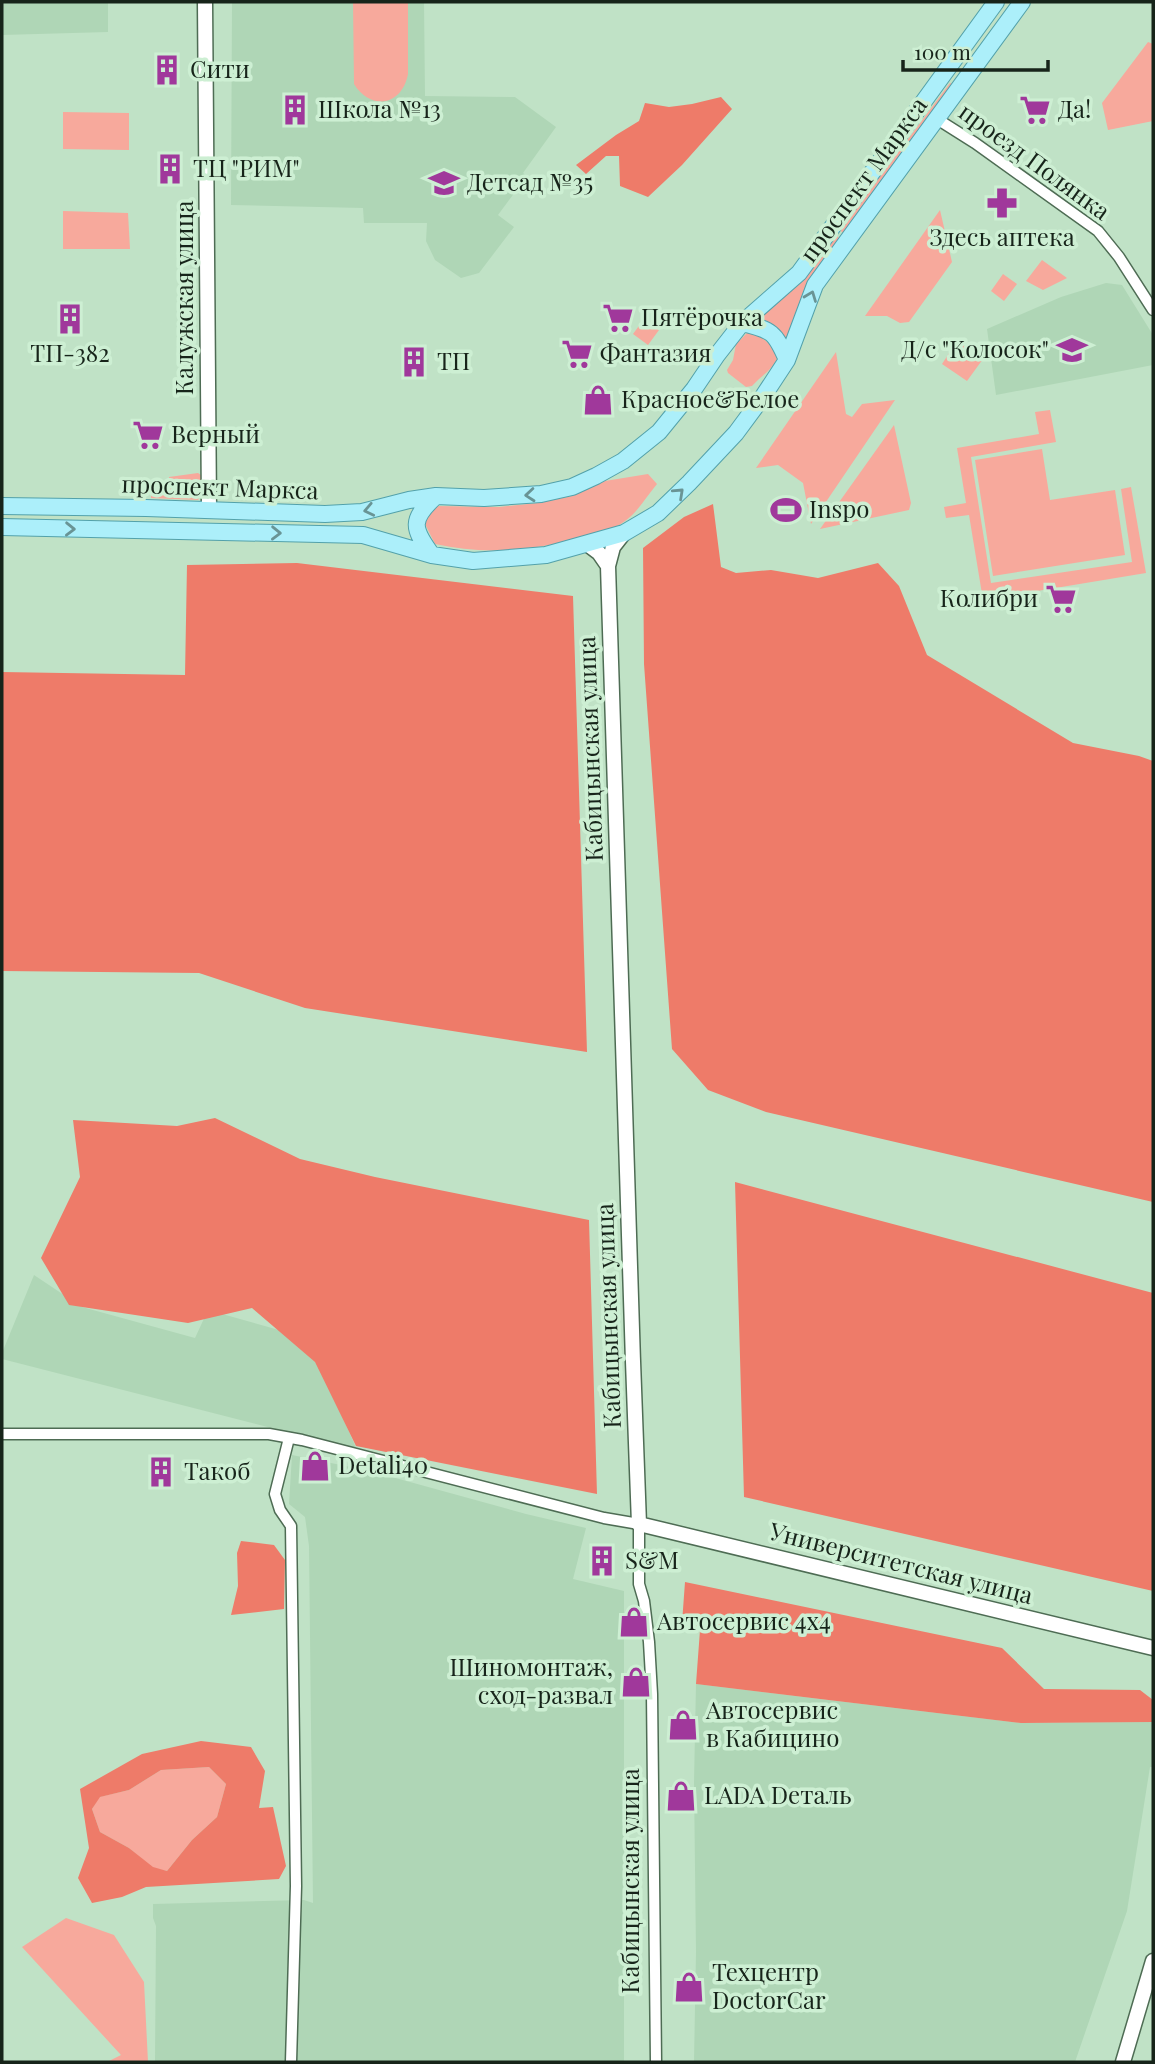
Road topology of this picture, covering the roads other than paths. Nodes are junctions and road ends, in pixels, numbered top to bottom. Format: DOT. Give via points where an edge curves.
graph roads {
  1 [pos="205,2"];
  2 [pos="996,2"];
  3 [pos="1021,2"];
  4 [pos="950,65"];
  5 [pos="968,78"];
  6 [pos="937,119"];
  7 [pos="1153,310"];
  8 [pos="742,323"];
  9 [pos="787,360"];
  10 [pos="436,496"];
  11 [pos="2,506"];
  12 [pos="209,509"];
  13 [pos="2,527"];
  14 [pos="208,531"];
  15 [pos="624,533"];
  16 [pos="587,544"];
  17 [pos="432,555"];
  18 [pos="608,566"];
  19 [pos="2,1434"];
  20 [pos="289,1438"];
  21 [pos="639,1524"];
  22 [pos="1153,1648"];
  23 [pos="1153,1961"];
  24 [pos="291,2062"];
  25 [pos="656,2062"];
  26 [pos="1123,2062"];
  1 -- 12 [label="street, Калужская улица"];
  2 -- 4 [label="main road, проспект Маркса"];
  3 -- 5 [label="main road, проспект Маркса"];
  4 -- 5 [label="main road"];
  4 -- 8 [label="main road, проспект Маркса" via="804,267"];
  5 -- 6 [label="main road, проспект Маркса"];
  6 -- 7 [label="street, проезд Полянка" via="1098,231"];
  9 -- 6 [label="main road, проспект Маркса, one-way" via="815,285"];
  8 -- 9 [label="main road" via="763,328 778,339"];
  8 -- 10 [label="main road, проспект Маркса, one-way" via="669,422 623,461 572,487 541,494"];
  15 -- 9 [label="main road, проспект Маркса, one-way" via="658,513 689,483 736,433"];
  10 -- 12 [label="main road, проспект Маркса, one-way" via="362,512"];
  10 -- 17 [label="main road" via="417,519 421,539"];
  11 -- 12 [label="main road, проспект Маркса"];
  12 -- 14 [label="main road"];
  13 -- 14 [label="main road, проспект Маркса, one-way"];
  14 -- 17 [label="main road, проспект Маркса, one-way" via="363,535"];
  15 -- 16 [label="main road, проспект Маркса"];
  15 -- 18 [label="street" via="613,547"];
  16 -- 17 [label="main road, проспект Маркса" via="546,555 473,561"];
  16 -- 18 [label="street"];
  18 -- 21 [label="street, Кабицынская улица"];
  19 -- 20 [label="street" via="269,1434"];
  20 -- 21 [label="street"];
  20 -- 24 [label="street" via="275,1494 291,1526 296,1886"];
  21 -- 22 [label="street, Университетская улица"];
  21 -- 25 [label="street, Кабицынская улица" via="639,1584 652,1694"];
  23 -- 26 [label="street"];
}
